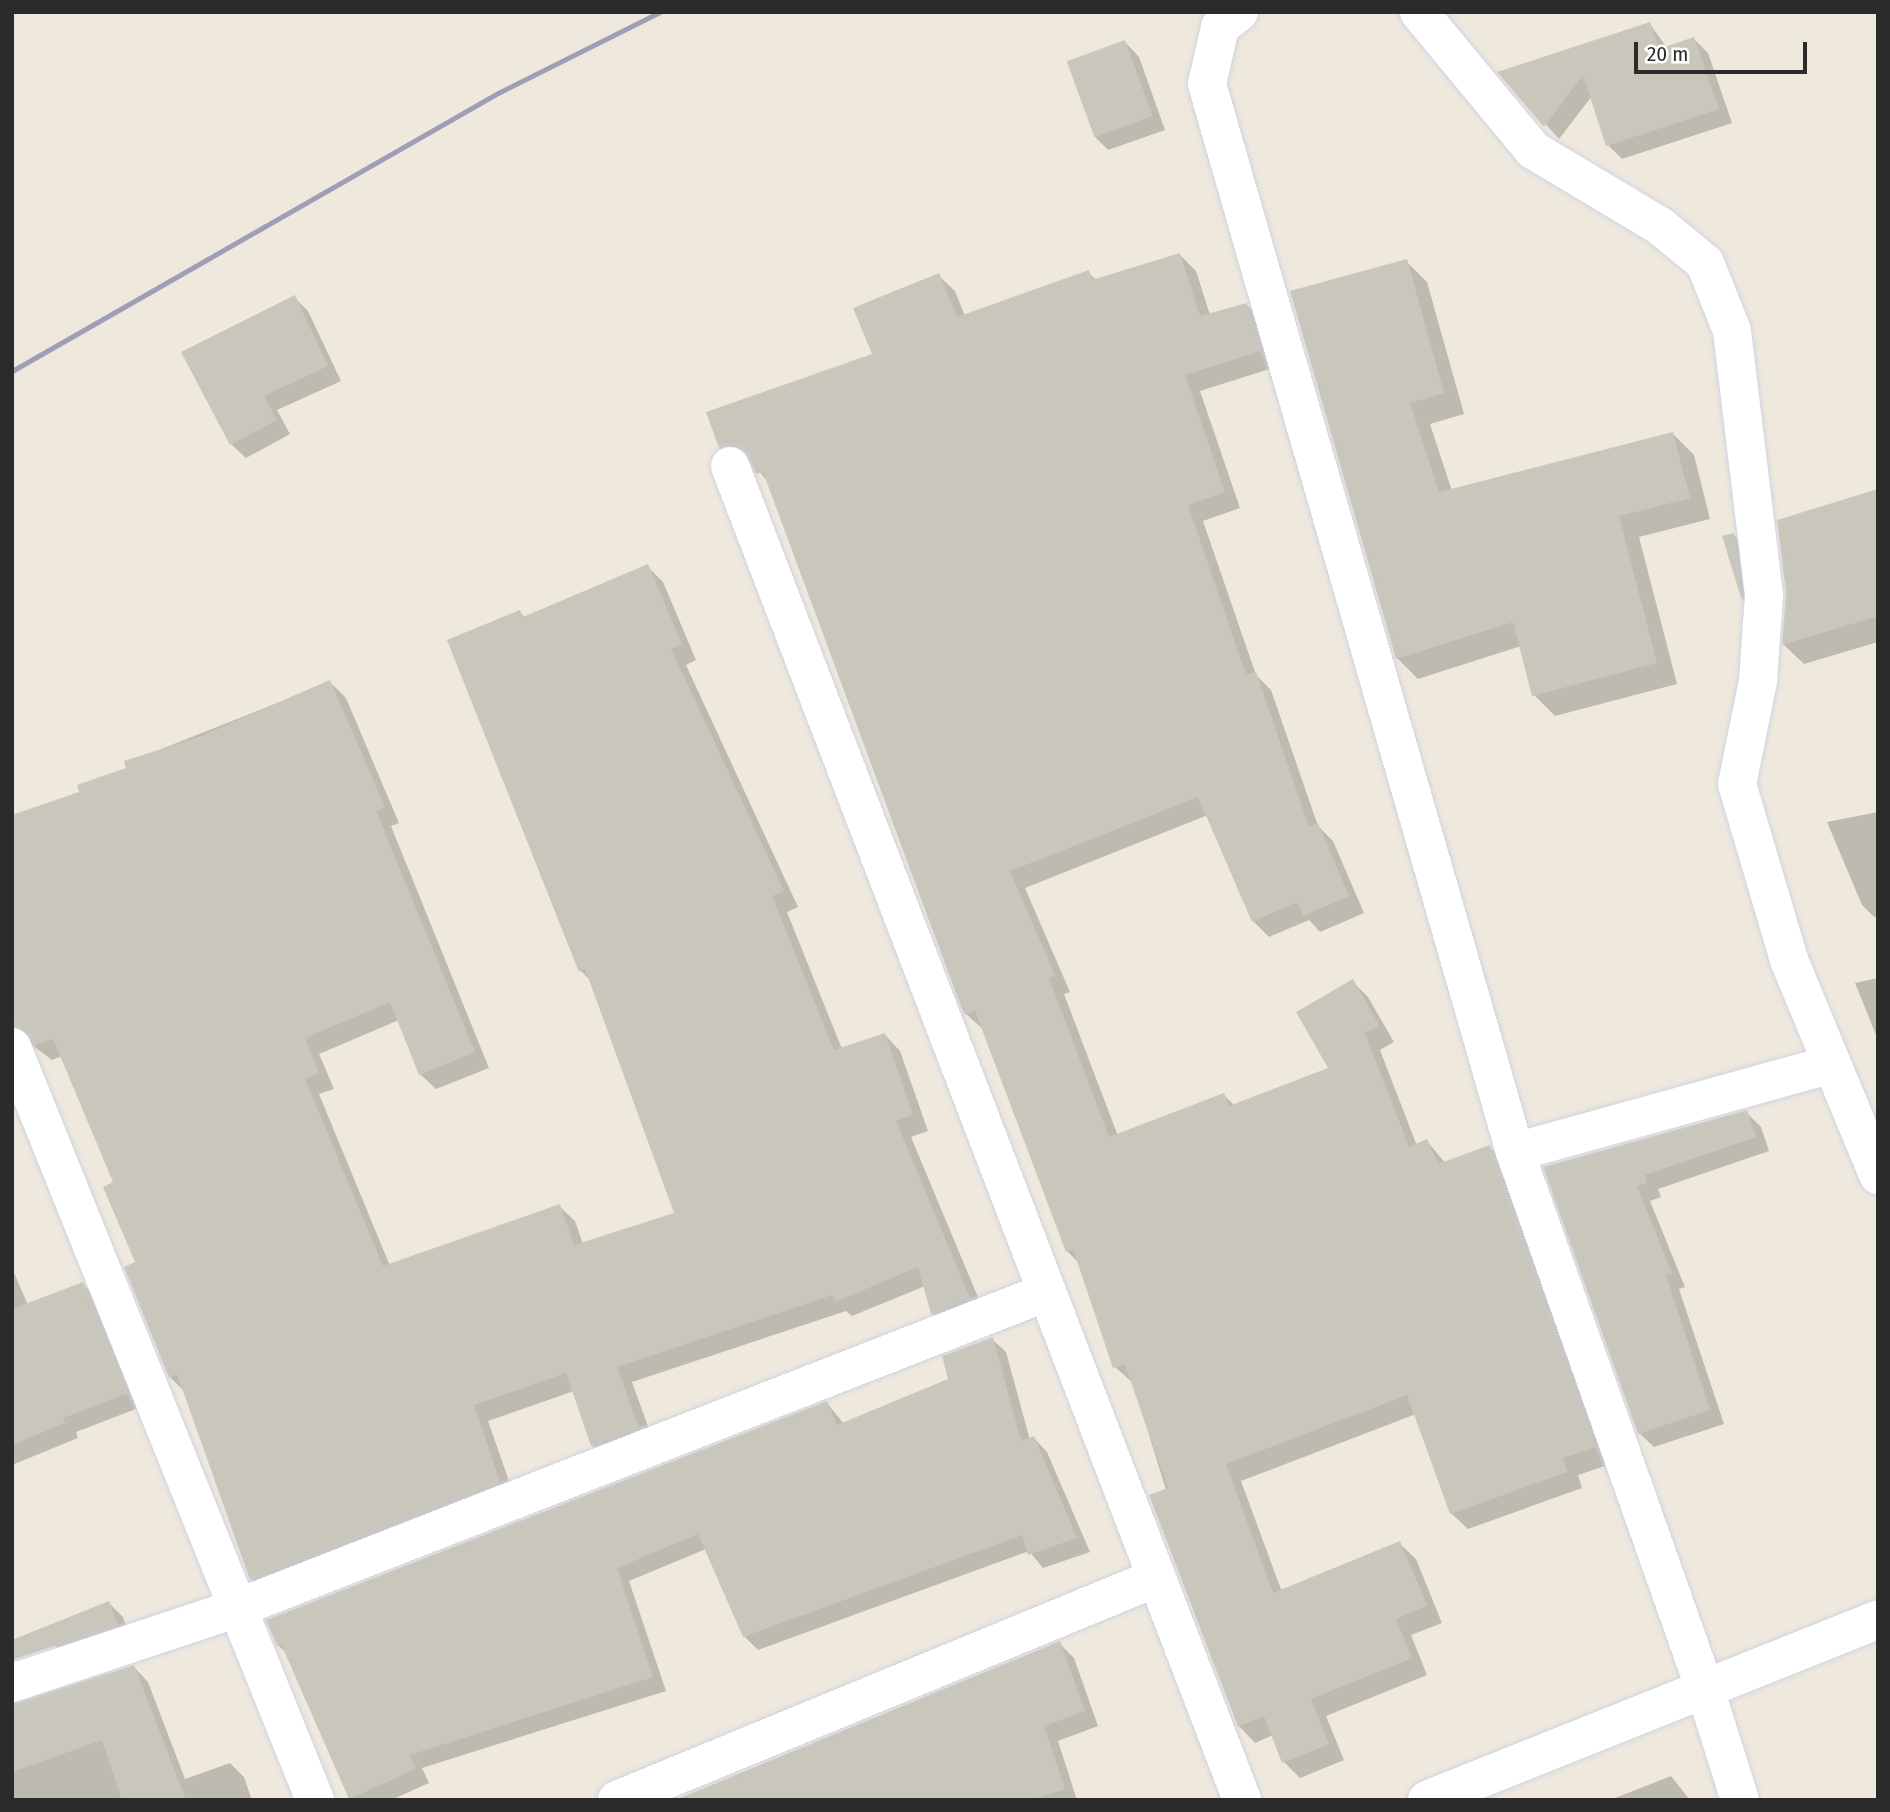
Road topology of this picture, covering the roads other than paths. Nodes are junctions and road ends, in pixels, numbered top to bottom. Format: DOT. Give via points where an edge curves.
graph roads {
  1 [pos="1239,12"];
  2 [pos="1419,12"];
  3 [pos="730,466"];
  4 [pos="12,1047"];
  5 [pos="1832,1064"];
  6 [pos="1514,1152"];
  7 [pos="1878,1175"];
  8 [pos="1047,1292"];
  9 [pos="1157,1578"];
  10 [pos="240,1608"];
  11 [pos="1878,1620"];
  12 [pos="12,1683"];
  13 [pos="1705,1689"];
  14 [pos="315,1800"];
  15 [pos="617,1800"];
  16 [pos="1242,1800"];
  17 [pos="1427,1800"];
  18 [pos="1740,1800"];
  1 -- 6 [label="street" via="1220,27 1207,85"];
  2 -- 5 [label="street" via="1533,150 1660,226 1705,263 1732,331 1764,595 1758,681 1737,784 1789,960"];
  3 -- 8 [label="street"];
  4 -- 10 [label="street"];
  5 -- 6 [label="street"];
  5 -- 7 [label="street"];
  6 -- 13 [label="street"];
  8 -- 9 [label="street"];
  8 -- 10 [label="street"];
  9 -- 15 [label="street"];
  9 -- 16 [label="street"];
  10 -- 12 [label="street"];
  10 -- 14 [label="street"];
  11 -- 13 [label="street"];
  13 -- 17 [label="street"];
  13 -- 18 [label="street"];
}
